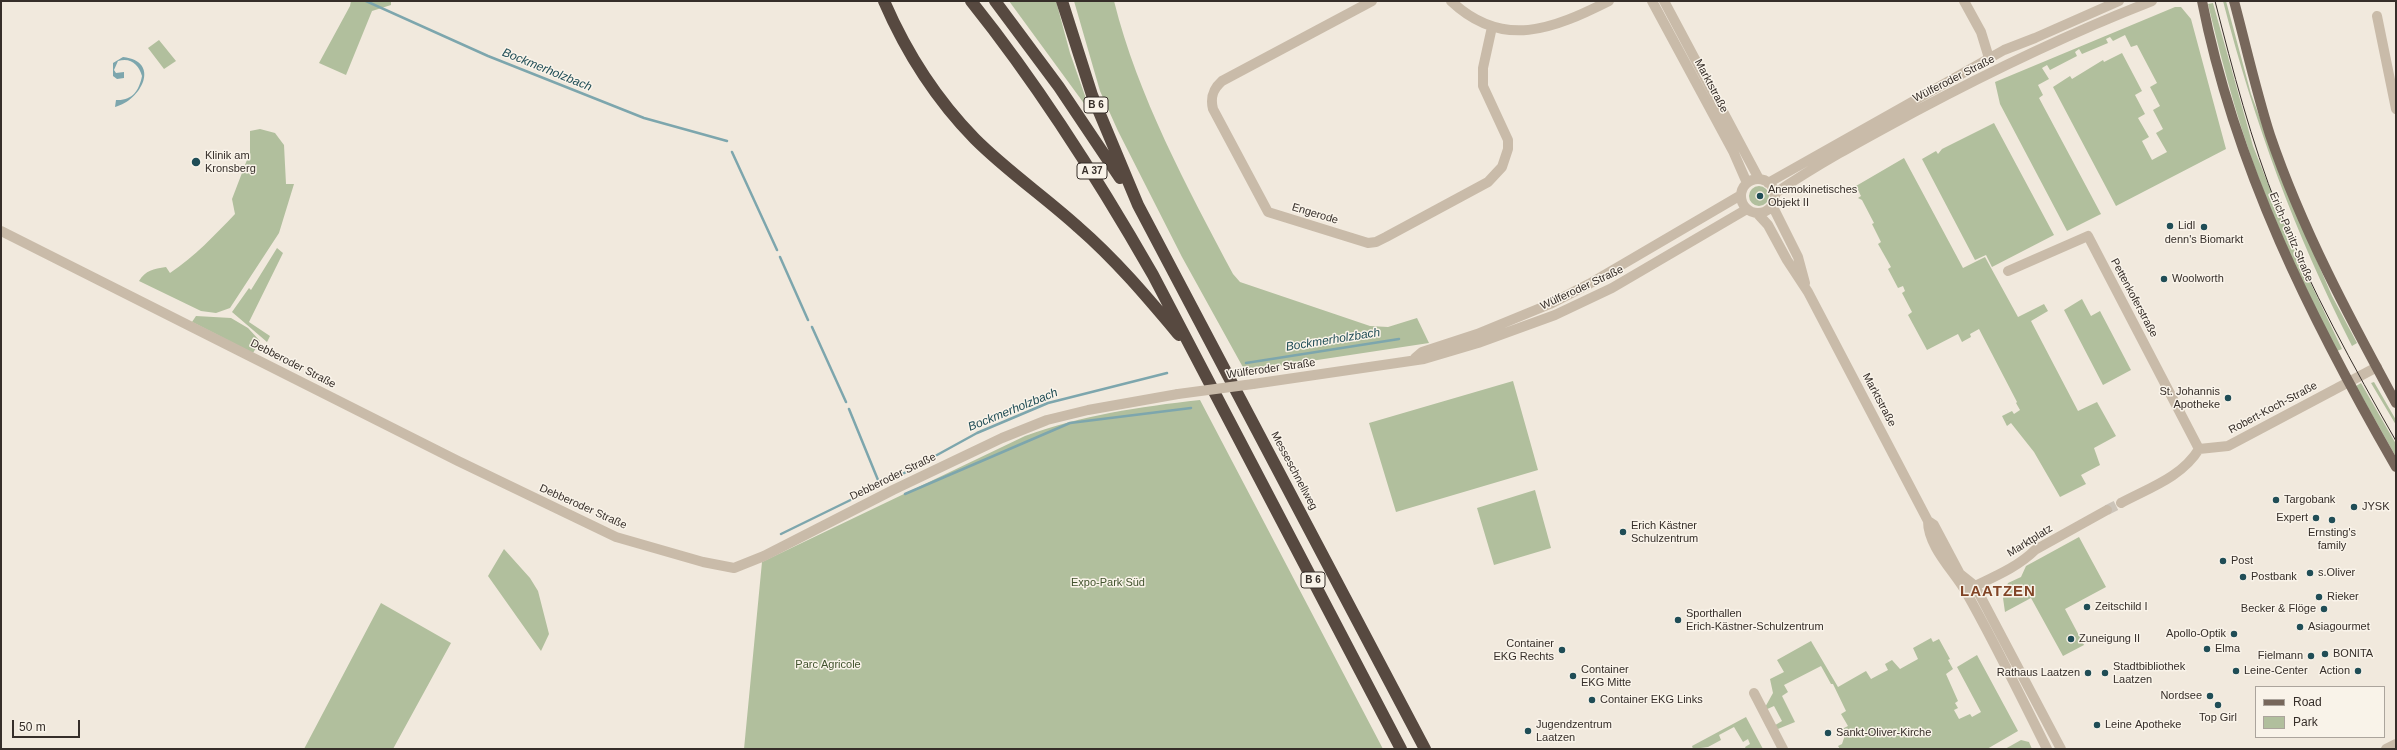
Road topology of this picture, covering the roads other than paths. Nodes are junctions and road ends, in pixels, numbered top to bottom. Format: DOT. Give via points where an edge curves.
graph roads {
  1 [pos="884,1"];
  2 [pos="971,1"];
  3 [pos="995,1"];
  4 [pos="1062,1"];
  5 [pos="1372,1"];
  6 [pos="1451,1"];
  7 [pos="1609,1"];
  8 [pos="1652,1"];
  9 [pos="1664,1"];
  10 [pos="1964,1"];
  11 [pos="2119,1"];
  12 [pos="2152,1"];
  13 [pos="2202,1"];
  14 [pos="2234,1"];
  15 [pos="2377,16"];
  16 [pos="1492,27"];
  17 [pos="1989,58"];
  18 [pos="2396,109"];
  19 [pos="1763,181"];
  20 [pos="1747,183"];
  21 [pos="1774,194"];
  22 [pos="1741,195"];
  23 [pos="1138,205"];
  24 [pos="1772,205"];
  25 [pos="1747,209"];
  26 [pos="1758,213"];
  27 [pos="1,231"];
  28 [pos="2008,271"];
  29 [pos="1808,292"];
  30 [pos="1538,309"];
  31 [pos="1542,319"];
  32 [pos="1194,353"];
  33 [pos="1415,358"];
  34 [pos="2377,367"];
  35 [pos="2348,384"];
  36 [pos="1178,394"];
  37 [pos="2396,403"];
  38 [pos="2199,449"];
  39 [pos="2396,467"];
  40 [pos="2121,503"];
  41 [pos="2107,510"];
  42 [pos="1928,521"];
  43 [pos="1975,586"];
  44 [pos="1965,591"];
  45 [pos="1754,693"];
  46 [pos="2396,744"];
  47 [pos="1401,749"];
  48 [pos="1425,749"];
  49 [pos="1783,749"];
  50 [pos="2048,749"];
  51 [pos="2061,749"];
  52 [pos="2386,749"];
  1 -- 32 [label="highway, B 6" via="919,69 958,120 996,158 1078,227 1127,273"];
  2 -- 32 [label="highway, A 37" via="1046,100 1081,153 1153,275"];
  3 -- 23 [label="highway, A 37" via="1059,87"];
  4 -- 23 [label="highway, B 6" via="1092,95"];
  5 -- 16 [label="street, Engerode" via="1222,81 1216,87 1211,102 1268,212 1368,243 1381,240 1488,182 1502,167 1508,140 1483,86 1483,68"];
  6 -- 16 [label="street" via="1460,10"];
  7 -- 16 [label="street" via="1572,20 1544,28 1516,31"];
  8 -- 20 [label="street, Marktstraße" via="1733,151"];
  9 -- 19 [label="street, Marktstraße"];
  10 -- 17 [label="street" via="1981,32"];
  11 -- 17 [label="street, Wülferoder Straße"];
  12 -- 21 [label="street, Wülferoder Straße" via="2037,49 1984,75 1868,137"];
  13 -- 35 [label="main road, Erich-Panitz-Straße" via="2228,102 2260,196 2308,304"];
  14 -- 34 [label="main road, Erich-Panitz-Straße" via="2262,110 2292,192 2337,292"];
  15 -- 18 [label="street"];
  17 -- 19 [label="street, Wülferoder Straße"];
  19 -- 20 [label="street"];
  19 -- 21 [label="street"];
  20 -- 22 [label="street"];
  21 -- 24 [label="street"];
  22 -- 25 [label="street" via="1742,203"];
  22 -- 30 [label="street, Wülferoder Straße" via="1589,284"];
  23 -- 48 [label="highway, Messeschnellweg / B 6"];
  24 -- 26 [label="street"];
  24 -- 29 [label="street, Marktstraße" via="1798,257"];
  25 -- 26 [label="street"];
  25 -- 31 [label="street, Wülferoder Straße" via="1637,276"];
  26 -- 29 [label="street, Marktstraße" via="1768,225"];
  27 -- 36 [label="street, Debberoder Straße" via="458,461 609,534 703,562 734,568 764,556 893,490 1041,423 1088,410"];
  28 -- 38 [label="street, Pettenkoferstraße" via="2088,236"];
  29 -- 42 [label="street, Marktstraße"];
  30 -- 31 [label="street"];
  30 -- 33 [label="street, Wülferoder Straße" via="1477,334 1422,352"];
  31 -- 33 [label="street, Wülferoder Straße" via="1438,355"];
  32 -- 47 [label="highway, B 6"];
  33 -- 36 [label="street, Wülferoder Straße, bridge"];
  34 -- 35 [label="street, Robert-Koch-Straße"];
  34 -- 37 [label="main road, Erich-Panitz-Straße"];
  35 -- 38 [label="street, Robert-Koch-Straße" via="2338,386 2228,446"];
  35 -- 39 [label="main road, Erich-Panitz-Straße"];
  38 -- 40 [label="street" via="2193,459 2177,474"];
  41 -- 43 [label="street, Marktplatz" via="2035,550 2026,559"];
  42 -- 43 [label="street, Marktstraße" via="1934,525 1960,574"];
  42 -- 44 [label="street, Marktstraße" via="1928,530 1948,567"];
  43 -- 44 [label="street, Marktplatz"];
  43 -- 51 [label="street, Marktstraße"];
  44 -- 50 [label="street, Marktstraße"];
  45 -- 49 [label="street"];
  46 -- 52 [label="street"];
}
